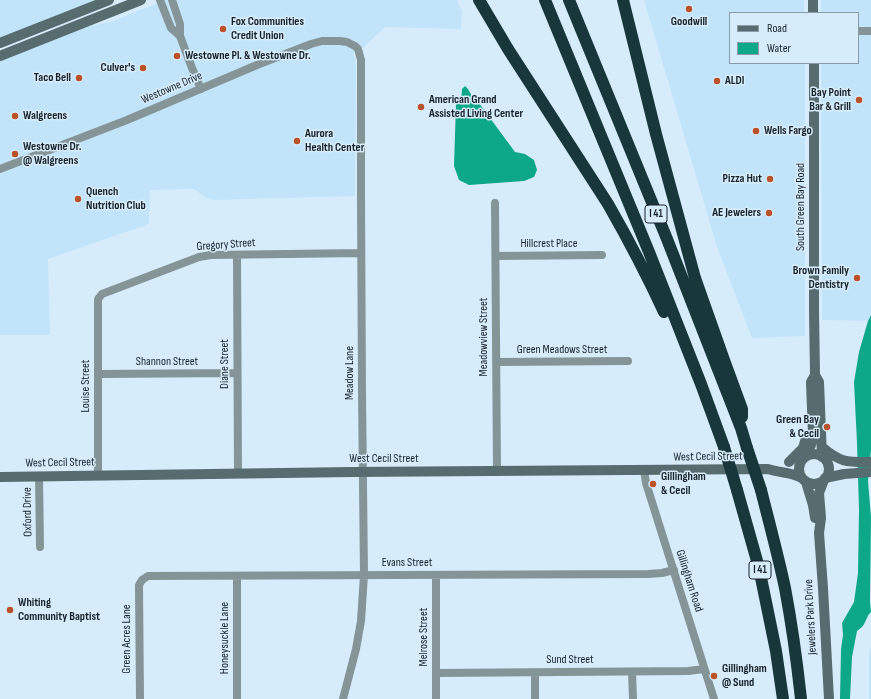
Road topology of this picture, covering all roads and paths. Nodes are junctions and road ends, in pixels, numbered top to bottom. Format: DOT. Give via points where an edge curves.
graph roads {
  1 [pos="109,0"];
  2 [pos="141,0"];
  3 [pos="160,0"];
  4 [pos="172,0"];
  5 [pos="479,0"];
  6 [pos="545,0"];
  7 [pos="569,0"];
  8 [pos="623,0"];
  9 [pos="813,0"];
  10 [pos="814,12"];
  11 [pos="859,31"];
  12 [pos="871,31"];
  13 [pos="180,36"];
  14 [pos="0,43"];
  15 [pos="355,46"];
  16 [pos="0,56"];
  17 [pos="814,64"];
  18 [pos="200,88"];
  19 [pos="0,169"];
  20 [pos="495,203"];
  21 [pos="361,253"];
  22 [pos="237,255"];
  23 [pos="602,255"];
  24 [pos="496,256"];
  25 [pos="100,296"];
  26 [pos="689,355"];
  27 [pos="496,362"];
  28 [pos="628,362"];
  29 [pos="237,373"];
  30 [pos="98,374"];
  31 [pos="813,379"];
  32 [pos="741,428"];
  33 [pos="823,454"];
  34 [pos="803,459"];
  35 [pos="789,462"];
  36 [pos="871,462"];
  37 [pos="855,467"];
  38 [pos="871,467"];
  39 [pos="768,469"];
  40 [pos="644,470"];
  41 [pos="497,471"];
  42 [pos="362,472"];
  43 [pos="871,472"];
  44 [pos="238,474"];
  45 [pos="40,476"];
  46 [pos="98,476"];
  47 [pos="0,477"];
  48 [pos="824,479"];
  49 [pos="804,480"];
  50 [pos="819,533"];
  51 [pos="40,547"];
  52 [pos="674,570"];
  53 [pos="364,575"];
  54 [pos="436,575"];
  55 [pos="237,576"];
  56 [pos="142,580"];
  57 [pos="704,669"];
  58 [pos="535,672"];
  59 [pos="632,672"];
  60 [pos="436,673"];
  61 [pos="140,699"];
  62 [pos="237,699"];
  63 [pos="343,699"];
  64 [pos="436,699"];
  65 [pos="535,699"];
  66 [pos="633,699"];
  67 [pos="714,699"];
  68 [pos="783,699"];
  69 [pos="801,699"];
  70 [pos="829,699"];
  1 -- 14 [label="main road"];
  2 -- 16 [label="main road"];
  3 -- 13 [label="street" via="171,28"];
  4 -- 13 [label="street" via="180,24"];
  5 -- 26 [label="highway" via="608,204 655,292 679,348"];
  6 -- 26 [label="highway, I 41"];
  7 -- 32 [label="highway, I 41"];
  8 -- 32 [label="highway" via="695,278 742,409"];
  9 -- 10 [label="main road"];
  11 -- 12 [label="street"];
  13 -- 18 [label="street"];
  15 -- 18 [label="street, Westowne Drive" via="347,42 322,41"];
  15 -- 21 [label="street, Meadow Lane" via="361,60"];
  17 -- 31 [label="main road, South Green Bay Road"];
  18 -- 19 [label="street, Westowne Drive" via="127,120"];
  20 -- 24 [label="street, Meadowview Street"];
  21 -- 22 [label="street, Gregory Street"];
  21 -- 42 [label="street, Meadow Lane"];
  22 -- 25 [label="street, Gregory Street" via="194,258"];
  22 -- 29 [label="street, Diane Street"];
  23 -- 24 [label="street, Hillcrest Place"];
  24 -- 27 [label="street, Meadowview Street"];
  25 -- 30 [label="street, Louise Street"];
  26 -- 68 [label="highway, I 41, bridge" via="724,447 759,568"];
  27 -- 28 [label="street, Green Meadows Street"];
  27 -- 41 [label="street, Meadowview Street"];
  29 -- 30 [label="street, Shannon Street"];
  29 -- 44 [label="street, Diane Street"];
  30 -- 46 [label="street, Louise Street"];
  31 -- 33 [label="main road, South Green Bay Road" via="819,382"];
  31 -- 34 [label="main road, South Green Bay Road" via="813,435"];
  31 -- 35 [label="main road" via="808,396 806,441"];
  32 -- 69 [label="highway, I 41, bridge" via="761,490 785,587"];
  33 -- 34 [label="main road" via="809,455"];
  33 -- 37 [label="main road" via="842,467"];
  33 -- 48 [label="main road" via="829,468"];
  34 -- 35 [label="main road, West Cecil Street"];
  34 -- 49 [label="main road" via="799,470"];
  35 -- 39 [label="main road, West Cecil Street"];
  36 -- 37 [label="main road"];
  37 -- 38 [label="main road"];
  37 -- 43 [label="main road"];
  37 -- 48 [label="main road" via="844,474"];
  39 -- 40 [label="main road, West Cecil Street"];
  39 -- 49 [label="main road, West Cecil Street" via="795,474"];
  40 -- 41 [label="main road, West Cecil Street"];
  40 -- 52 [label="street, Gillingham Road"];
  41 -- 42 [label="main road, West Cecil Street"];
  42 -- 44 [label="main road, West Cecil Street"];
  42 -- 53 [label="street, Meadow Lane"];
  44 -- 46 [label="main road, West Cecil Street"];
  45 -- 46 [label="main road, West Cecil Street"];
  45 -- 47 [label="main road, West Cecil Street"];
  45 -- 51 [label="street, Oxford Drive"];
  48 -- 49 [label="main road" via="815,484"];
  48 -- 50 [label="main road, Jewelers Park Drive" via="819,493"];
  49 -- 50 [label="main road, Jewelers Park Drive" via="811,497"];
  50 -- 70 [label="main road, Jewelers Park Drive"];
  52 -- 54 [label="street, Evans Street" via="655,574"];
  52 -- 57 [label="street, Gillingham Road"];
  53 -- 54 [label="street, Evans Street"];
  53 -- 55 [label="street, Evans Street"];
  53 -- 63 [label="street, Meadow Lane" via="361,620"];
  54 -- 60 [label="street, Melrose Street"];
  55 -- 56 [label="street, Evans Street" via="148,576"];
  55 -- 62 [label="street, Honeysuckle Lane"];
  56 -- 61 [label="street, Green Acres Lane" via="139,588"];
  57 -- 59 [label="street, Sund Street" via="688,672"];
  57 -- 67 [label="street, Gillingham Road"];
  58 -- 59 [label="street, Sund Street"];
  58 -- 60 [label="street, Sund Street"];
  58 -- 65 [label="street"];
  59 -- 66 [label="street"];
  60 -- 64 [label="street, Melrose Street"];
}
